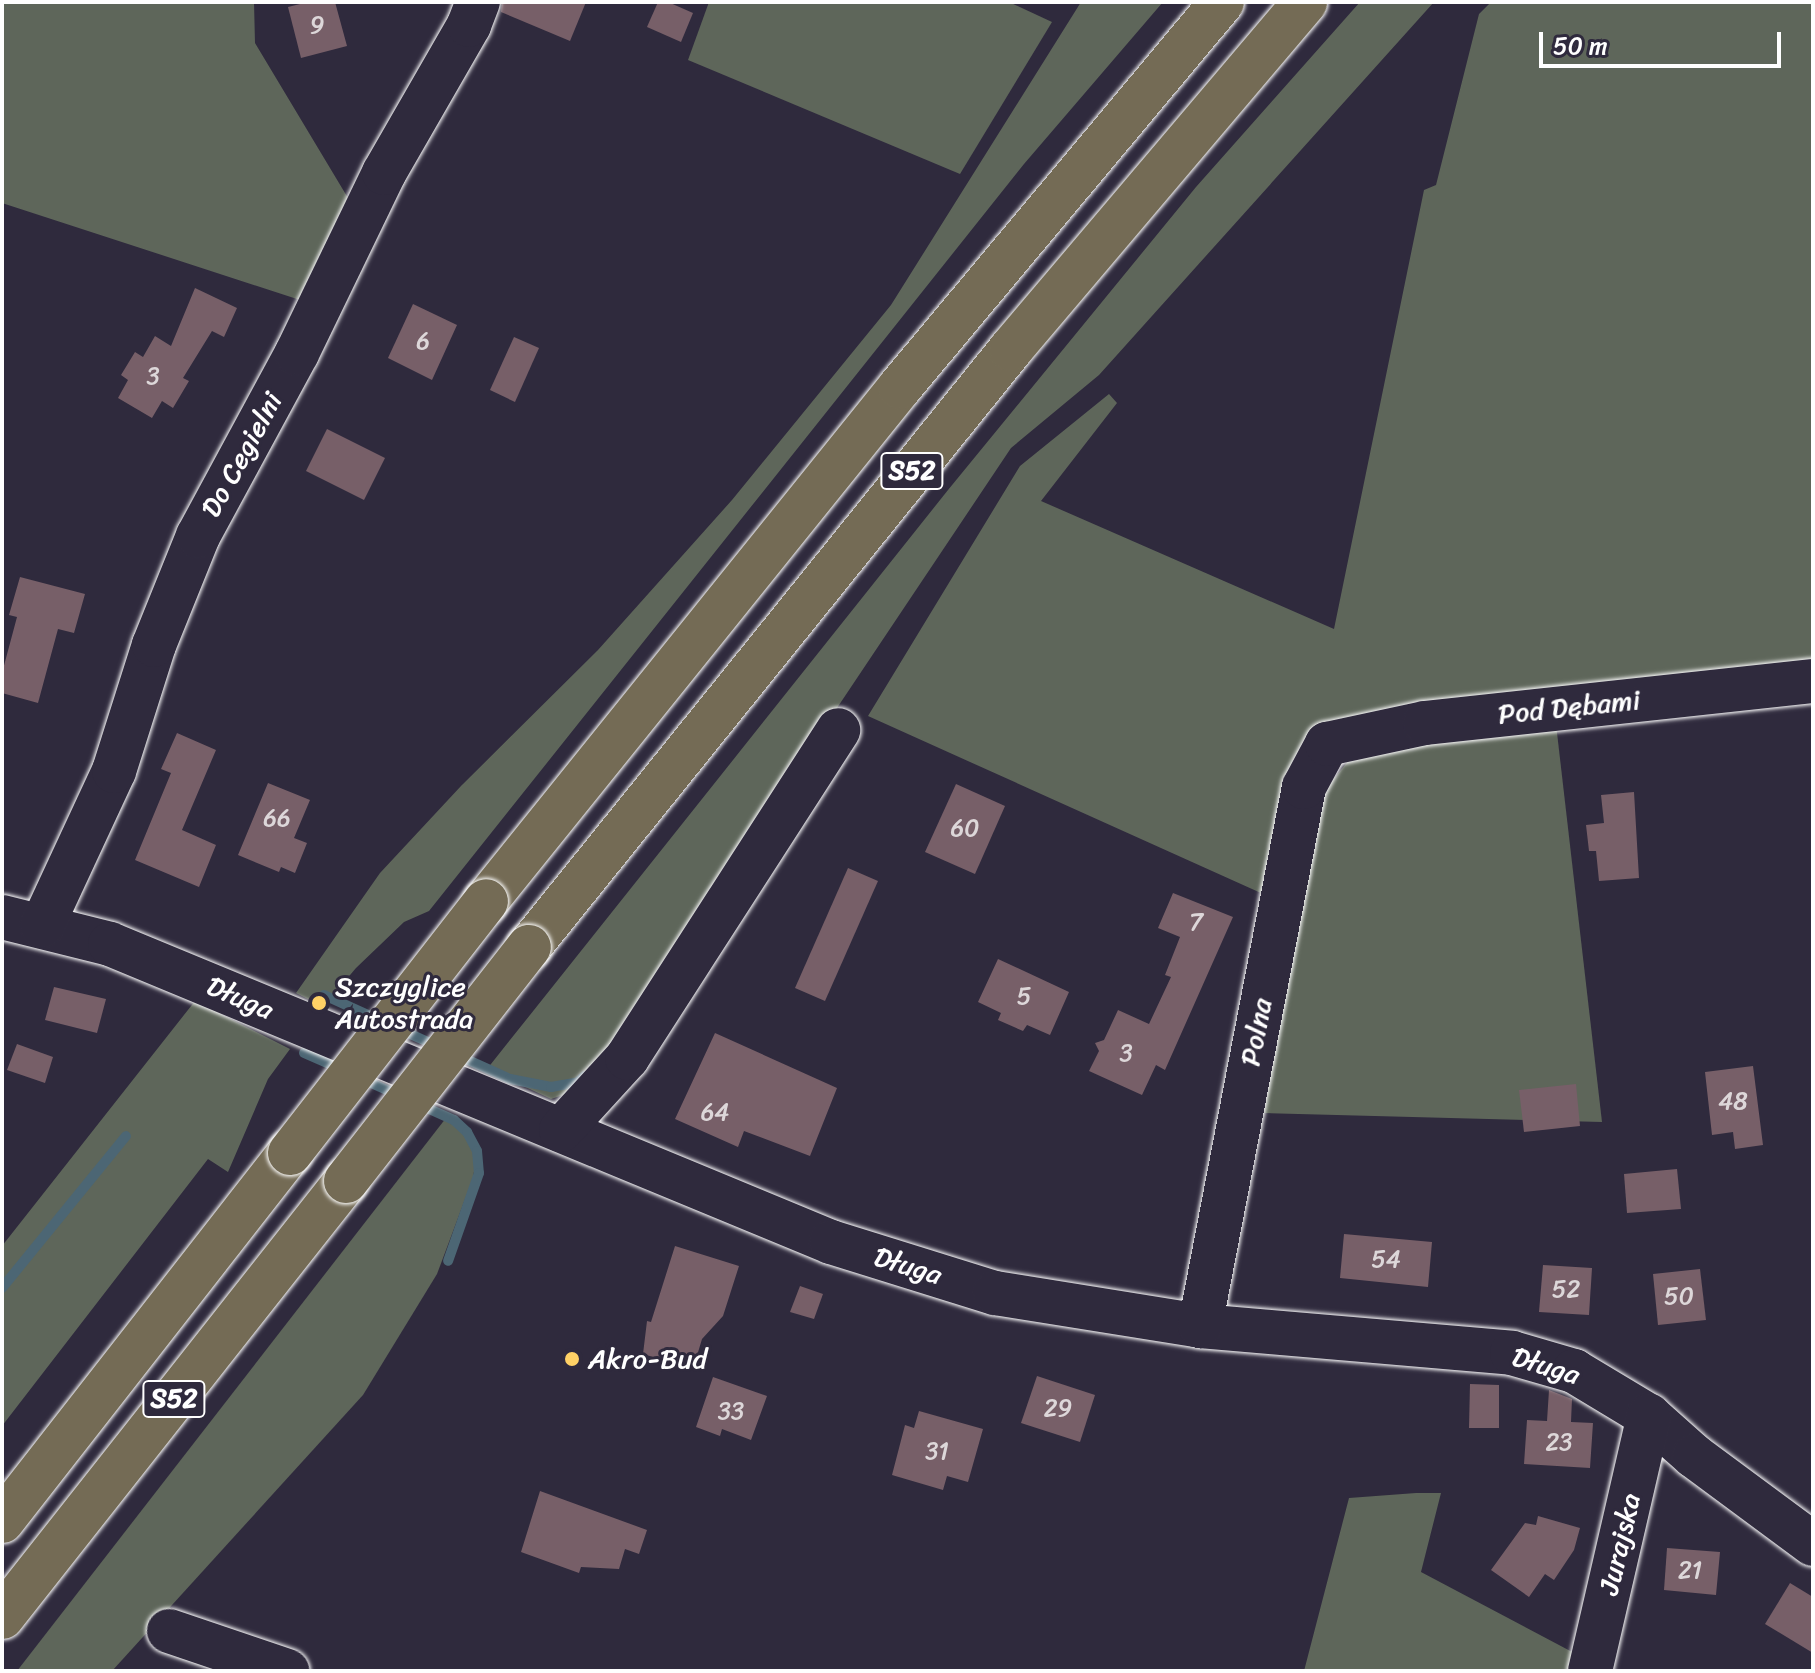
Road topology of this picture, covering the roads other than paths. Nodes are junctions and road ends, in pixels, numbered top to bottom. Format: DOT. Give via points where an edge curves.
graph roads {
  1 [pos="478,2"];
  2 [pos="1222,2"];
  3 [pos="1305,2"];
  4 [pos="1813,681"];
  5 [pos="838,730"];
  6 [pos="1327,744"];
  7 [pos="22,921"];
  8 [pos="561,1130"];
  9 [pos="1200,1326"];
  10 [pos="1649,1416"];
  11 [pos="2,1521"];
  12 [pos="1813,1544"];
  13 [pos="2,1617"];
  14 [pos="169,1631"];
  15 [pos="287,1671"];
  16 [pos="1590,1671"];
  1 -- 7 [label="street, Do Cegielni" via="198,536 154,645 114,771"];
  2 -- 11 [label="highway, S52, bridge" via="900,387 486,901"];
  3 -- 13 [label="highway, S52, bridge" via="1011,349 529,947"];
  4 -- 6 [label="street, Pod Dębami" via="1425,723"];
  5 -- 8 [label="street" via="627,1058"];
  6 -- 9 [label="street, Polna" via="1304,787"];
  7 -- 8 [label="street, Długa" via="110,944"];
  8 -- 9 [label="street, Długa" via="831,1242 995,1293"];
  9 -- 10 [label="street, Długa" via="1512,1353 1574,1371"];
  10 -- 12 [label="street, Długa"];
  10 -- 16 [label="street, Jurajska"];
  14 -- 15 [label="street"];
}
